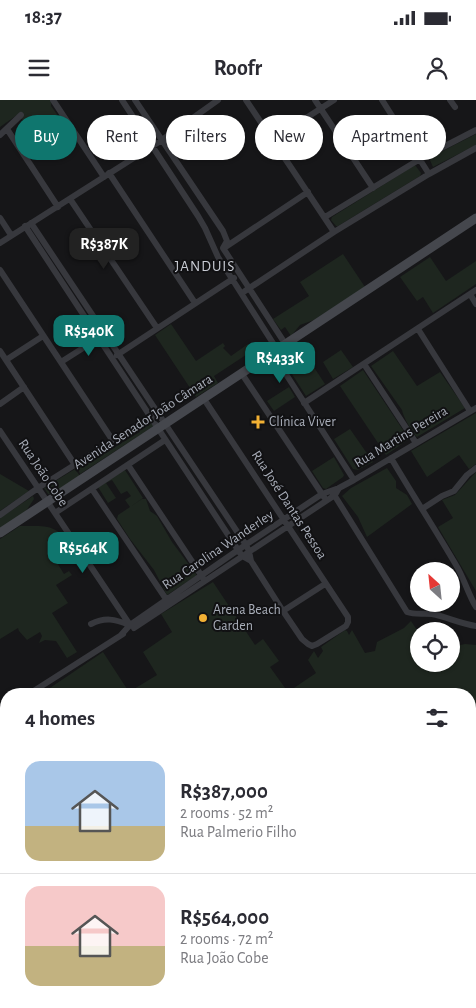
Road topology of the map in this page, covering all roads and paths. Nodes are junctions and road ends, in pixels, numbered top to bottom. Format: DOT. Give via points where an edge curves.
graph roads {
  1 [pos="54,100"];
  2 [pos="122,100"];
  3 [pos="135,100"];
  4 [pos="246,100"];
  5 [pos="315,100"];
  6 [pos="334,100"];
  7 [pos="382,100"];
  8 [pos="450,100"];
  9 [pos="216,101"];
  10 [pos="455,107"];
  11 [pos="321,108"];
  12 [pos="132,115"];
  13 [pos="256,115"];
  14 [pos="310,115"];
  15 [pos="392,115"];
  16 [pos="15,121"];
  17 [pos="7,130"];
  18 [pos="476,130"];
  19 [pos="0,136"];
  20 [pos="162,140"];
  21 [pos="156,144"];
  22 [pos="446,146"];
  23 [pos="476,148"];
  24 [pos="156,151"];
  25 [pos="130,160"];
  26 [pos="286,160"];
  27 [pos="418,160"];
  28 [pos="421,160"];
  29 [pos="429,174"];
  30 [pos="106,175"];
  31 [pos="373,188"];
  32 [pos="308,192"];
  33 [pos="70,199"];
  34 [pos="58,207"];
  35 [pos="324,217"];
  36 [pos="0,218"];
  37 [pos="476,218"];
  38 [pos="217,221"];
  39 [pos="28,225"];
  40 [pos="205,228"];
  41 [pos="334,232"];
  42 [pos="12,235"];
  43 [pos="0,243"];
  44 [pos="222,248"];
  45 [pos="0,270"];
  46 [pos="239,275"];
  47 [pos="232,280"];
  48 [pos="248,289"];
  49 [pos="77,290"];
  50 [pos="473,292"];
  51 [pos="69,294"];
  52 [pos="241,294"];
  53 [pos="195,303"];
  54 [pos="476,304"];
  55 [pos="157,328"];
  56 [pos="418,329"];
  57 [pos="276,330"];
  58 [pos="106,334"];
  59 [pos="43,336"];
  60 [pos="268,336"];
  61 [pos="98,338"];
  62 [pos="279,350"];
  63 [pos="0,351"];
  64 [pos="119,354"];
  65 [pos="112,358"];
  66 [pos="6,360"];
  67 [pos="61,362"];
  68 [pos="364,364"];
  69 [pos="132,374"];
  70 [pos="242,374"];
  71 [pos="125,379"];
  72 [pos="24,387"];
  73 [pos="204,399"];
  74 [pos="304,403"];
  75 [pos="0,404"];
  76 [pos="473,409"];
  77 [pos="157,412"];
  78 [pos="150,417"];
  79 [pos="162,427"];
  80 [pos="0,431"];
  81 [pos="165,440"];
  82 [pos="113,441"];
  83 [pos="177,441"];
  84 [pos="416,443"];
  85 [pos="169,446"];
  86 [pos="391,458"];
  87 [pos="75,465"];
  88 [pos="128,465"];
  89 [pos="476,468"];
  90 [pos="354,480"];
  91 [pos="38,488"];
  92 [pos="92,488"];
  93 [pos="333,492"];
  94 [pos="324,497"];
  95 [pos="47,502"];
  96 [pos="422,509"];
  97 [pos="55,513"];
  98 [pos="0,515"];
  99 [pos="286,523"];
  100 [pos="0,533"];
  101 [pos="248,548"];
  102 [pos="240,553"];
  103 [pos="251,561"];
  104 [pos="203,578"];
  105 [pos="325,584"];
  106 [pos="168,602"];
  107 [pos="476,607"];
  108 [pos="283,611"];
  109 [pos="92,624"];
  110 [pos="132,626"];
  111 [pos="476,626"];
  112 [pos="39,688"];
  1 -- 30 [label="street"];
  2 -- 12 [label="street"];
  3 -- 20 [label="street"];
  4 -- 13 [label="street"];
  5 -- 11 [label="street"];
  6 -- 11 [label="street"];
  7 -- 15 [label="street"];
  8 -- 10 [label="street"];
  9 -- 20 [label="street"];
  11 -- 14 [label="street"];
  11 -- 31 [label="street"];
  16 -- 17 [label="street"];
  17 -- 19 [label="street"];
  17 -- 34 [label="street"];
  18 -- 22 [label="street"];
  20 -- 21 [label="street"];
  20 -- 38 [label="street"];
  23 -- 29 [label="street"];
  24 -- 40 [label="street"];
  25 -- 30 [label="street"];
  26 -- 32 [label="street"];
  27 -- 31 [label="street"];
  28 -- 29 [label="street"];
  29 -- 41 [label="street"];
  30 -- 33 [label="street"];
  30 -- 53 [label="street"];
  31 -- 35 [label="street"];
  32 -- 35 [label="street"];
  32 -- 44 [label="street"];
  33 -- 34 [label="street"];
  33 -- 55 [label="street"];
  34 -- 39 [label="street"];
  35 -- 41 [label="street"];
  36 -- 42 [label="street"];
  37 -- 62 [label="main road, Avenida Senador João Câmara"];
  38 -- 40 [label="street"];
  38 -- 44 [label="street" via="227,240"];
  39 -- 42 [label="street"];
  39 -- 49 [label="street"];
  39 -- 51 [label="street"];
  40 -- 47 [label="street"];
  41 -- 48 [label="street"];
  42 -- 43 [label="street"];
  44 -- 46 [label="street"];
  45 -- 59 [label="street"];
  46 -- 47 [label="street"];
  46 -- 48 [label="street"];
  47 -- 52 [label="street"];
  47 -- 53 [label="street"];
  48 -- 52 [label="street"];
  48 -- 57 [label="street"];
  49 -- 51 [label="street"];
  49 -- 58 [label="street"];
  50 -- 54 [label="street"];
  50 -- 56 [label="street"];
  51 -- 61 [label="street"];
  52 -- 60 [label="street"];
  53 -- 55 [label="street"];
  55 -- 64 [label="street"];
  56 -- 68 [label="street"];
  56 -- 76 [label="street"];
  57 -- 60 [label="street"];
  57 -- 62 [label="street"];
  58 -- 61 [label="street"];
  58 -- 64 [label="street"];
  59 -- 66 [label="street"];
  59 -- 67 [label="street"];
  60 -- 62 [label="street"];
  61 -- 65 [label="street"];
  61 -- 67 [label="street"];
  62 -- 70 [label="main road, Avenida Senador João Câmara"];
  62 -- 74 [label="street"];
  63 -- 66 [label="street"];
  64 -- 65 [label="street"];
  64 -- 69 [label="street"];
  65 -- 71 [label="street"];
  66 -- 72 [label="street"];
  67 -- 82 [label="street"];
  68 -- 74 [label="street"];
  68 -- 84 [label="street"];
  69 -- 71 [label="street"];
  69 -- 77 [label="street"];
  70 -- 73 [label="main road, Avenida Senador João Câmara"];
  70 -- 94 [label="street"];
  71 -- 78 [label="street"];
  72 -- 75 [label="street"];
  72 -- 87 [label="street"];
  73 -- 79 [label="main road, Avenida Senador João Câmara"];
  73 -- 99 [label="street, Rua José Dantas Pessoa"];
  74 -- 90 [label="street"];
  76 -- 84 [label="street, Rua Martins Pereira"];
  77 -- 78 [label="street, Avenida Senador João Câmara"];
  77 -- 79 [label="street"];
  78 -- 79 [label="street"];
  78 -- 82 [label="street, Avenida Senador João Câmara"];
  79 -- 81 [label="street"];
  79 -- 83 [label="street"];
  79 -- 95 [label="main road, Avenida Senador João Câmara"];
  80 -- 91 [label="street, Rua João Cobe"];
  81 -- 85 [label="street"];
  81 -- 88 [label="street, Avenida Senador João Câmara"];
  82 -- 87 [label="street, Avenida Senador João Câmara"];
  83 -- 85 [label="street"];
  83 -- 101 [label="street"];
  84 -- 86 [label="street, Rua Martins Pereira"];
  85 -- 102 [label="street"];
  86 -- 90 [label="street, Rua Martins Pereira"];
  86 -- 96 [label="street"];
  87 -- 91 [label="street, Avenida Senador João Câmara"];
  88 -- 92 [label="street, Avenida Senador João Câmara"];
  88 -- 104 [label="street"];
  89 -- 96 [label="street" via="454,491"];
  90 -- 93 [label="street, Rua Martins Pereira"];
  91 -- 95 [label="street, Rua João Cobe"];
  91 -- 98 [label="street, Avenida Senador João Câmara"];
  92 -- 97 [label="street, Avenida Senador João Câmara"];
  92 -- 106 [label="street"];
  93 -- 94 [label="street, Rua Carolina Wanderley"];
  93 -- 111 [label="street" via="408,612"];
  94 -- 99 [label="street, Rua Carolina Wanderley"];
  95 -- 97 [label="street, Rua João Cobe"];
  95 -- 100 [label="main road, Avenida Senador João Câmara"];
  96 -- 107 [label="street" via="458,566"];
  97 -- 110 [label="street, Rua João Cobe"];
  99 -- 101 [label="street, Rua Carolina Wanderley"];
  99 -- 105 [label="street, Rua José Dantas Pessoa"];
  101 -- 102 [label="street, Rua Carolina Wanderley"];
  101 -- 103 [label="street"];
  102 -- 103 [label="street"];
  102 -- 104 [label="street, Rua Carolina Wanderley"];
  103 -- 108 [label="street"];
  104 -- 106 [label="street, Rua Carolina Wanderley"];
  105 -- 108 [label="street"];
  105 -- 108 [label="street, Rua José Dantas Pessoa" via="348,617 346,626 312,646 302,639"];
  106 -- 110 [label="street, Rua Carolina Wanderley"];
  109 -- 110 [label="street" via="102,619"];
  110 -- 112 [label="street, Rua Carolina Wanderley"];
}
